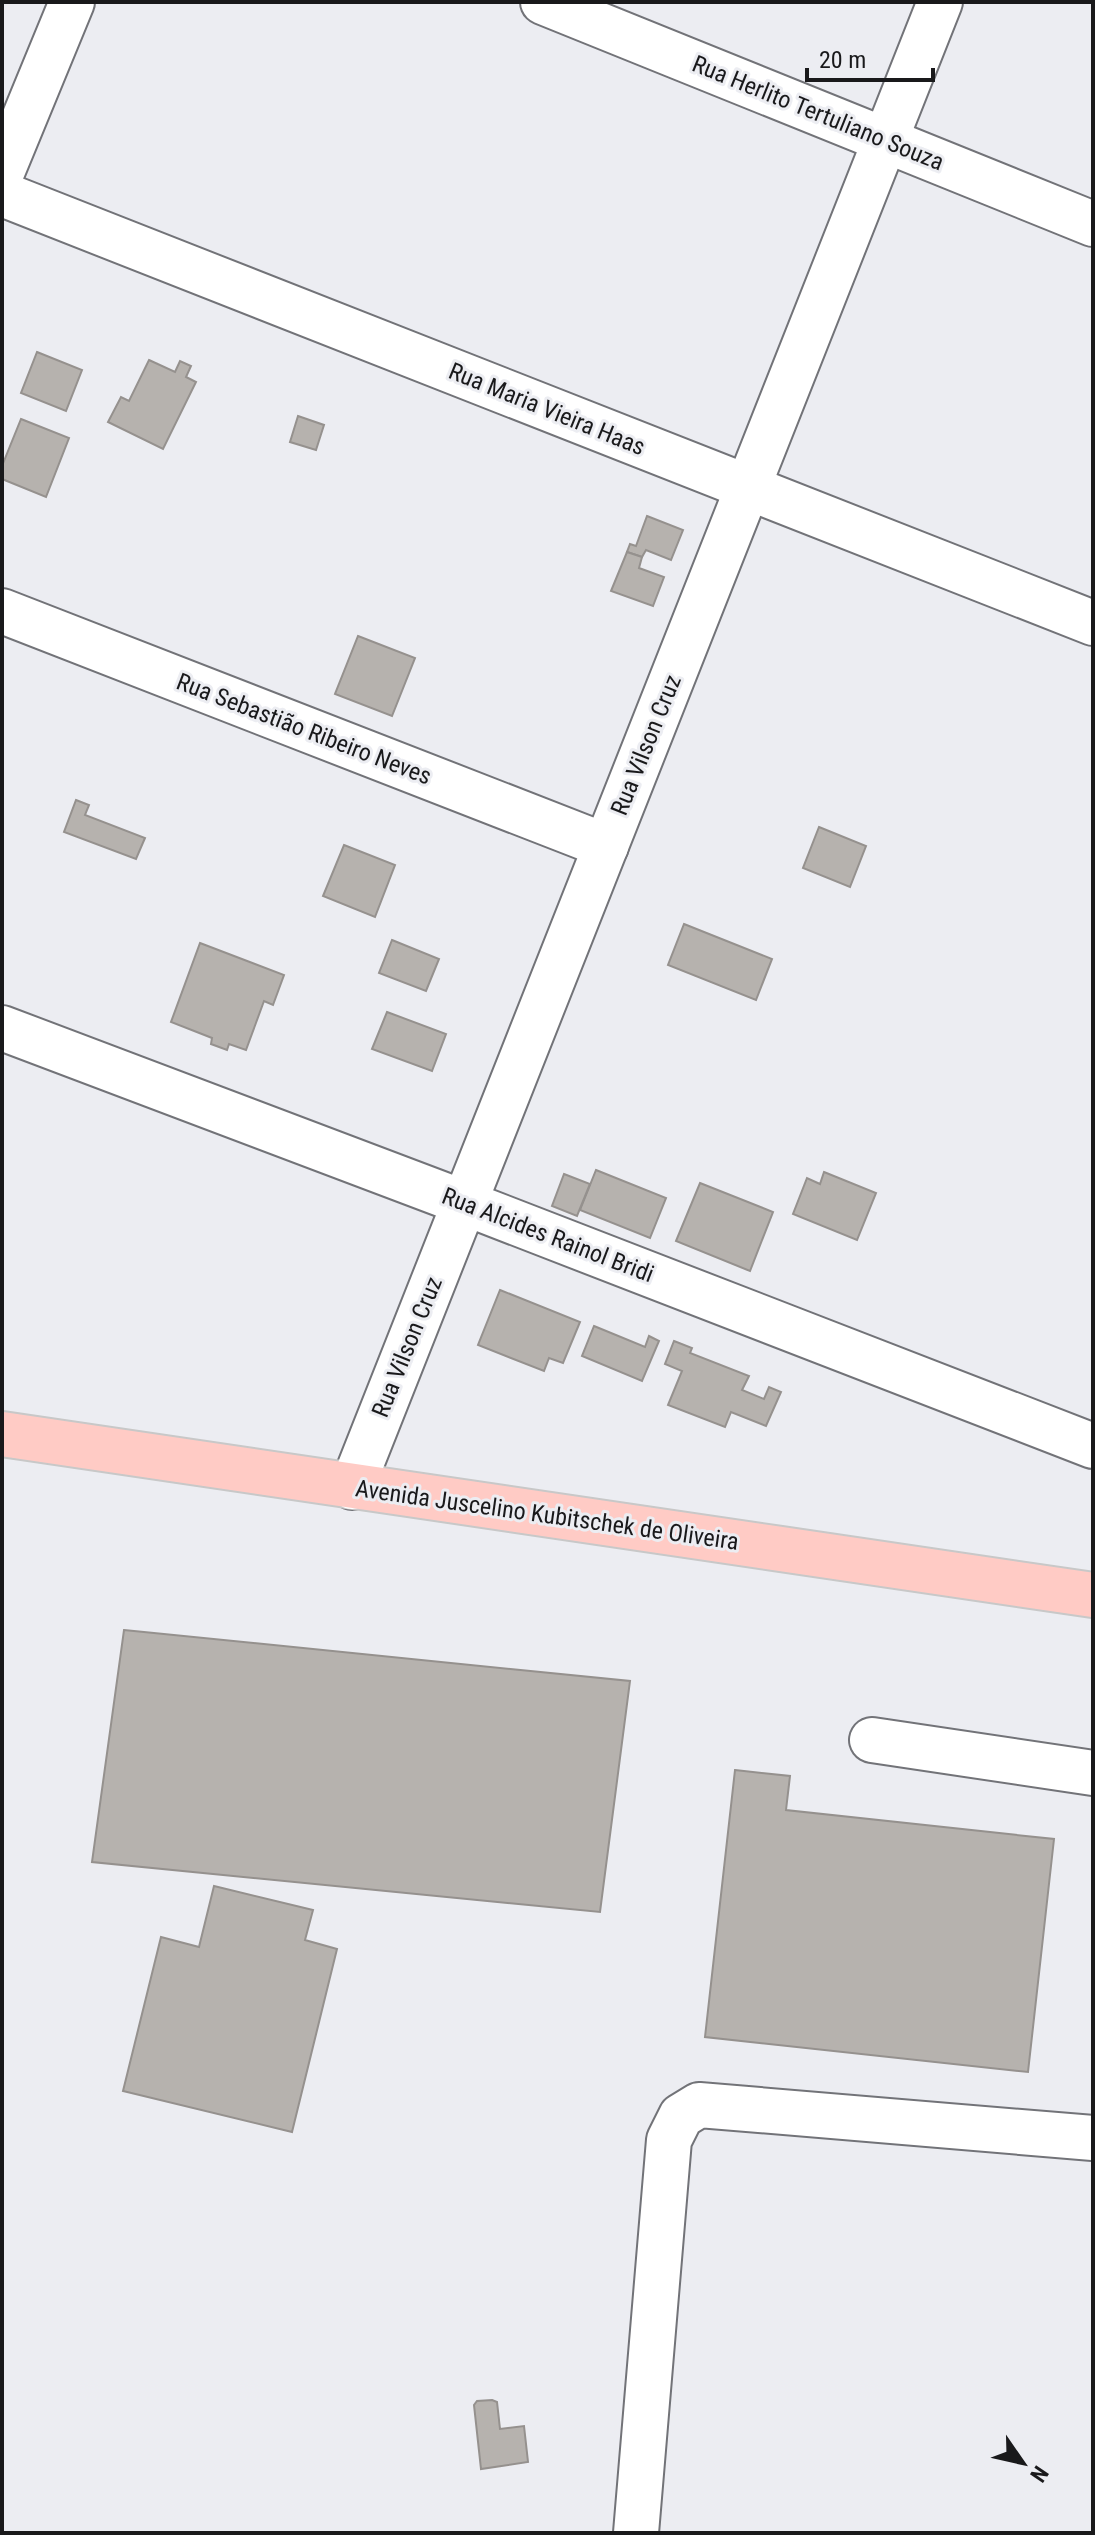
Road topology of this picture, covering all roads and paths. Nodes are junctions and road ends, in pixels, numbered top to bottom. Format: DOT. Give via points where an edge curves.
graph roads {
  1 [pos="72,2"];
  2 [pos="543,2"];
  3 [pos="940,2"];
  4 [pos="886,140"];
  5 [pos="2,172"];
  6 [pos="2,194"];
  7 [pos="1093,224"];
  8 [pos="748,488"];
  9 [pos="2,611"];
  10 [pos="1093,623"];
  11 [pos="606,846"];
  12 [pos="2,1028"];
  13 [pos="465,1203"];
  14 [pos="2,1434"];
  15 [pos="1093,1446"];
  16 [pos="352,1487"];
  17 [pos="1093,1595"];
  18 [pos="872,1740"];
  19 [pos="1093,1773"];
  20 [pos="1093,2138"];
  21 [pos="636,2533"];
  1 -- 5 [label="street"];
  2 -- 4 [label="street, Rua Herlito Tertuliano Souza"];
  3 -- 4 [label="street, Rua Vilson Cruz"];
  4 -- 7 [label="street, Rua Herlito Tertuliano Souza"];
  4 -- 8 [label="street, Rua Vilson Cruz"];
  6 -- 8 [label="street, Rua Maria Vieira Haas"];
  8 -- 10 [label="street, Rua Maria Vieira Haas"];
  8 -- 11 [label="street, Rua Vilson Cruz"];
  9 -- 11 [label="street, Rua Sebastião Ribeiro Neves"];
  11 -- 13 [label="street, Rua Vilson Cruz"];
  12 -- 13 [label="street, Rua Alcides Rainol Bridi"];
  13 -- 15 [label="street, Rua Alcides Rainol Bridi"];
  13 -- 16 [label="street, Rua Vilson Cruz"];
  14 -- 16 [label="main road, Avenida Juscelino Kubitschek de Oliveira"];
  16 -- 17 [label="main road, Avenida Juscelino Kubitschek de Oliveira"];
  18 -- 19 [label="street"];
  20 -- 21 [label="street" via="699,2105 681,2116 669,2140"];
}
